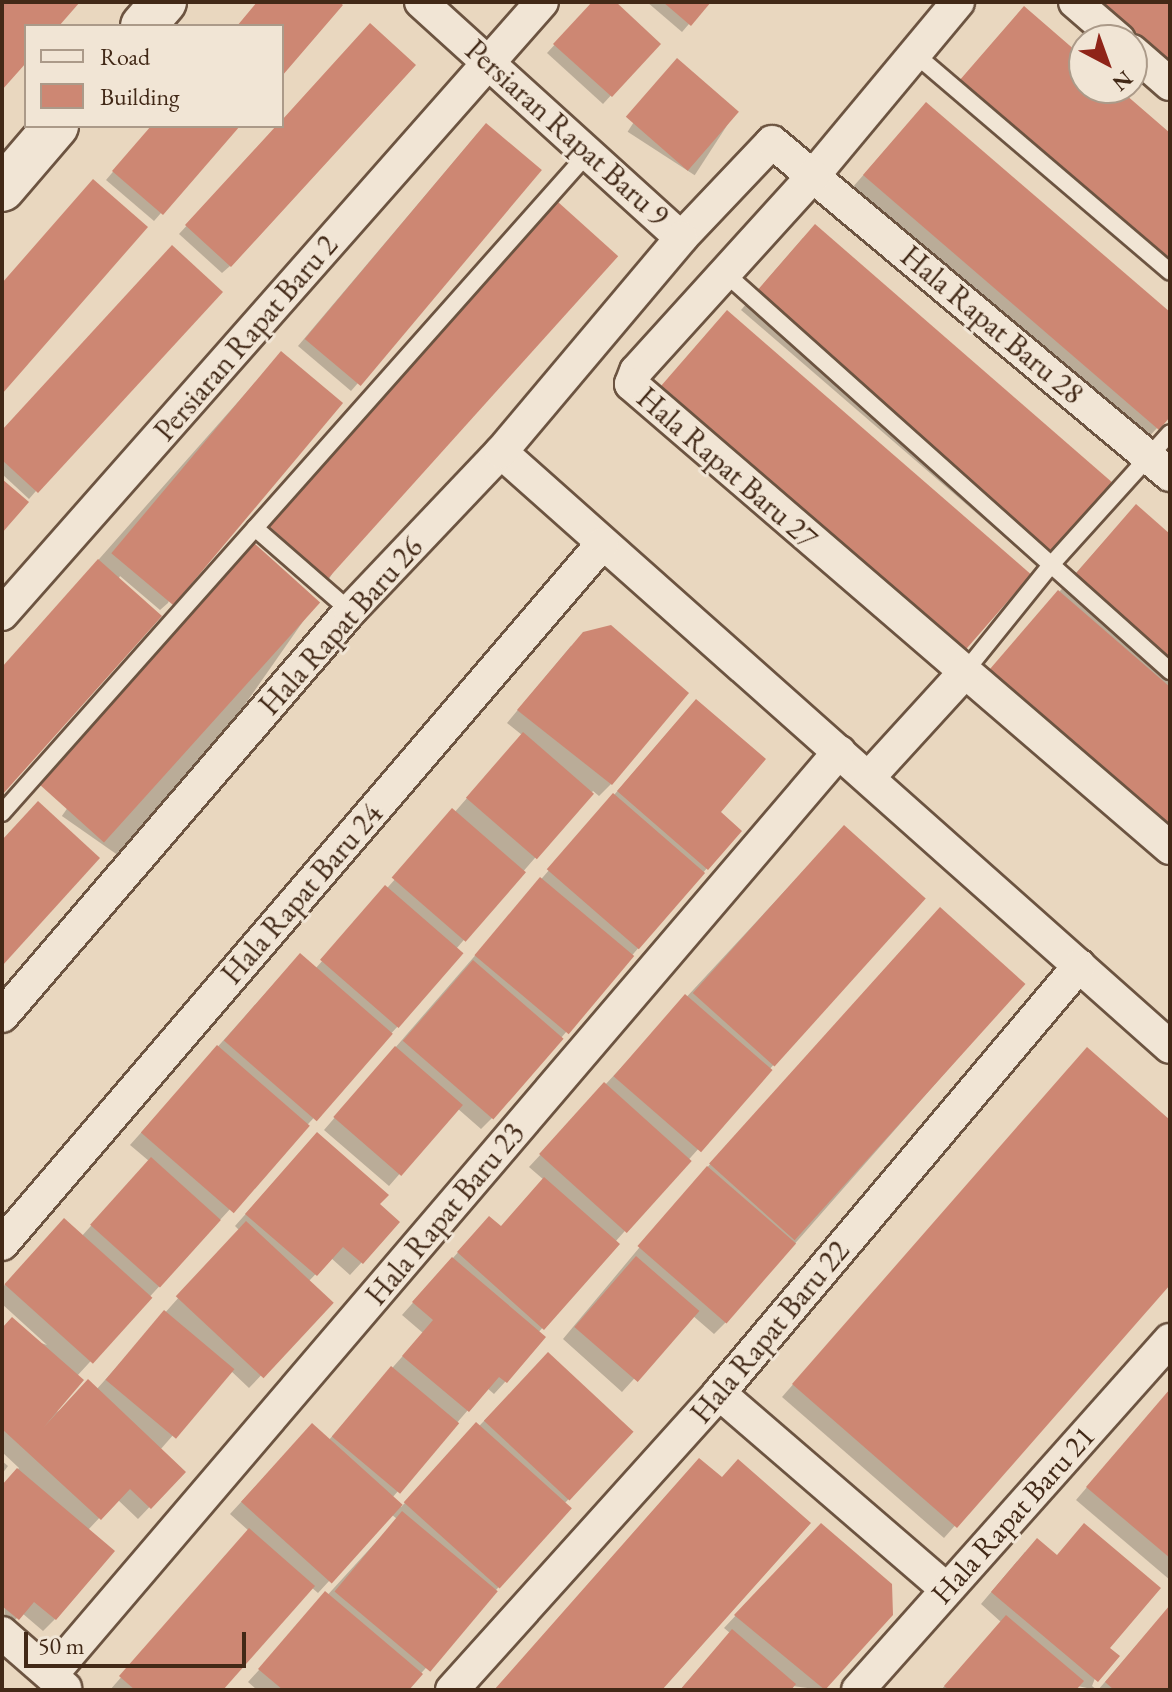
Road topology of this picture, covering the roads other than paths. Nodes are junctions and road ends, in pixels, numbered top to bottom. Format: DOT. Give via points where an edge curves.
graph roads {
  1 [pos="164,2"];
  2 [pos="421,2"];
  3 [pos="542,2"];
  4 [pos="958,2"];
  5 [pos="1075,2"];
  6 [pos="145,24"];
  7 [pos="1100,24"];
  8 [pos="915,54"];
  9 [pos="490,62"];
  10 [pos="1148,65"];
  11 [pos="1170,84"];
  12 [pos="54,128"];
  13 [pos="589,152"];
  14 [pos="813,176"];
  15 [pos="2,189"];
  16 [pos="681,238"];
  17 [pos="1170,272"];
  18 [pos="726,274"];
  19 [pos="501,452"];
  20 [pos="1163,455"];
  21 [pos="255,528"];
  22 [pos="602,544"];
  23 [pos="1050,566"];
  24 [pos="350,611"];
  25 [pos="2,614"];
  26 [pos="1170,671"];
  27 [pos="963,674"];
  28 [pos="839,752"];
  29 [pos="870,776"];
  30 [pos="2,813"];
  31 [pos="1170,848"];
  32 [pos="1079,966"];
  33 [pos="2,1016"];
  34 [pos="1170,1047"];
  35 [pos="2,1244"];
  36 [pos="1170,1340"];
  37 [pos="719,1393"];
  38 [pos="946,1589"];
  39 [pos="2,1633"];
  40 [pos="60,1683"];
  41 [pos="452,1690"];
  42 [pos="858,1690"];
  1 -- 6 [label="street"];
  2 -- 9 [label="street, Persiaran Rapat Baru 9"];
  3 -- 9 [label="street, Persiaran Rapat Baru 2"];
  4 -- 8 [label="street, Hala Rapat Baru 27"];
  5 -- 7 [label="street"];
  8 -- 14 [label="street, Hala Rapat Baru 27"];
  8 -- 17 [label="lane"];
  9 -- 13 [label="street, Persiaran Rapat Baru 9"];
  9 -- 25 [label="street, Persiaran Rapat Baru 2"];
  10 -- 11 [label="street"];
  12 -- 15 [label="street"];
  13 -- 16 [label="street, Persiaran Rapat Baru 9"];
  13 -- 21 [label="lane"];
  14 -- 16 [label="street, Persiaran Rapat Baru 9" via="772,142"];
  14 -- 18 [label="street, Hala Rapat Baru 27"];
  14 -- 20 [label="street, Hala Rapat Baru 28"];
  16 -- 19 [label="street, Hala Rapat Baru 26"];
  18 -- 23 [label="lane"];
  18 -- 27 [label="street, Hala Rapat Baru 27" via="636,371 631,384"];
  19 -- 22 [label="street"];
  19 -- 24 [label="street, Hala Rapat Baru 26"];
  20 -- 23 [label="lane"];
  21 -- 24 [label="lane"];
  21 -- 30 [label="lane"];
  22 -- 28 [label="street"];
  22 -- 35 [label="street, Hala Rapat Baru 24"];
  23 -- 26 [label="lane"];
  23 -- 27 [label="lane"];
  24 -- 33 [label="street, Hala Rapat Baru 26"];
  27 -- 29 [label="street"];
  27 -- 31 [label="street, Hala Rapat Baru 27"];
  28 -- 29 [label="street"];
  28 -- 40 [label="street, Hala Rapat Baru 23"];
  29 -- 32 [label="street"];
  32 -- 34 [label="street"];
  32 -- 37 [label="street, Hala Rapat Baru 22"];
  36 -- 38 [label="street, Hala Rapat Baru 21"];
  37 -- 38 [label="street"];
  37 -- 41 [label="street, Hala Rapat Baru 22"];
  38 -- 42 [label="street, Hala Rapat Baru 21"];
  39 -- 40 [label="street"];
}
